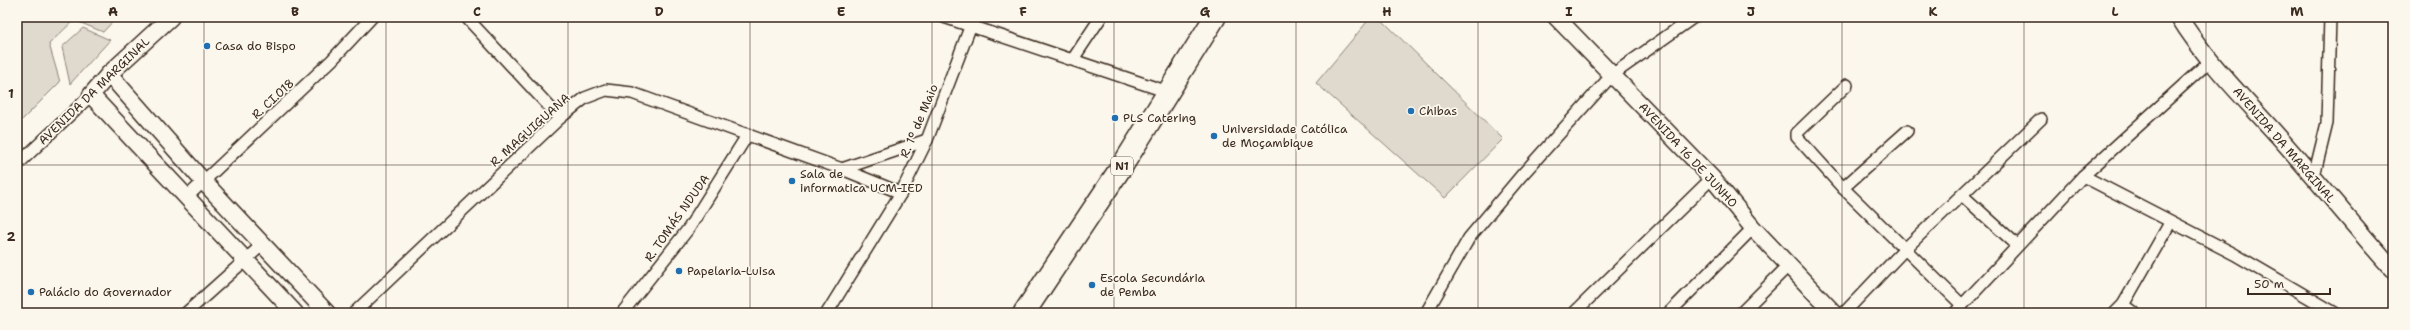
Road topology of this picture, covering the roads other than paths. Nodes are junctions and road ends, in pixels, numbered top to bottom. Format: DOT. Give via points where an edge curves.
graph roads {
  1 [pos="171,17"];
  2 [pos="372,17"];
  3 [pos="466,17"];
  4 [pos="944,17"];
  5 [pos="1101,17"];
  6 [pos="1215,17"];
  7 [pos="1556,17"];
  8 [pos="1694,17"];
  9 [pos="2179,17"];
  10 [pos="2330,17"];
  11 [pos="972,22"];
  12 [pos="1073,59"];
  13 [pos="2211,60"];
  14 [pos="109,74"];
  15 [pos="1612,75"];
  16 [pos="1847,85"];
  17 [pos="1168,92"];
  18 [pos="91,95"];
  19 [pos="560,118"];
  20 [pos="2041,119"];
  21 [pos="1907,131"];
  22 [pos="748,134"];
  23 [pos="927,140"];
  24 [pos="17,165"];
  25 [pos="842,169"];
  26 [pos="2083,176"];
  27 [pos="2314,176"];
  28 [pos="1712,178"];
  29 [pos="204,182"];
  30 [pos="1843,188"];
  31 [pos="901,193"];
  32 [pos="188,196"];
  33 [pos="1962,196"];
  34 [pos="2170,223"];
  35 [pos="1752,228"];
  36 [pos="262,244"];
  37 [pos="2017,245"];
  38 [pos="1905,249"];
  39 [pos="244,259"];
  40 [pos="1790,264"];
  41 [pos="2393,270"];
  42 [pos="1959,309"];
  43 [pos="2119,309"];
  44 [pos="186,313"];
  45 [pos="295,313"];
  46 [pos="327,313"];
  47 [pos="354,313"];
  48 [pos="622,313"];
  49 [pos="827,313"];
  50 [pos="1024,313"];
  51 [pos="1426,313"];
  52 [pos="1574,313"];
  53 [pos="1669,313"];
  54 [pos="1741,313"];
  55 [pos="1834,313"];
  56 [pos="1844,313"];
  57 [pos="2134,313"];
  58 [pos="2335,313"];
  1 -- 14 [label="street, AVENIDA DA MARGINAL"];
  2 -- 29 [label="street, R. CI.018" via="332,60"];
  3 -- 19 [label="street"];
  4 -- 11 [label="street"];
  5 -- 12 [label="street"];
  6 -- 17 [label="highway, N1"];
  7 -- 15 [label="street, AVENIDA 16 DE JUNHO"];
  8 -- 15 [label="street"];
  9 -- 13 [label="street, AVENIDA DA MARGINAL"];
  10 -- 27 [label="street" via="2327,123"];
  11 -- 12 [label="street"];
  11 -- 23 [label="street, R. 1º de Maio"];
  12 -- 17 [label="street"];
  13 -- 26 [label="street"];
  13 -- 27 [label="street, AVENIDA DA MARGINAL"];
  14 -- 18 [label="street, AVENIDA DA MARGINAL"];
  14 -- 29 [label="street"];
  15 -- 28 [label="street, AVENIDA 16 DE JUNHO"];
  15 -- 51 [label="street" via="1495,205 1469,238"];
  16 -- 30 [label="street" via="1797,133 1799,140"];
  17 -- 50 [label="highway, N1"];
  18 -- 24 [label="street, AVENIDA DA MARGINAL"];
  18 -- 32 [label="street"];
  19 -- 22 [label="street, R. MAGUIGUANA" via="585,98 606,90 632,93"];
  19 -- 47 [label="street, R. MAGUIGUANA"];
  20 -- 33 [label="street"];
  21 -- 30 [label="street"];
  22 -- 25 [label="street, R. MAGUIGUANA"];
  22 -- 48 [label="street, R. TOMÁS NDUDA" via="688,228"];
  23 -- 25 [label="street"];
  23 -- 31 [label="street, R. 1º de Maio"];
  25 -- 31 [label="street, R. MAGUIGUANA"];
  26 -- 34 [label="street"];
  26 -- 37 [label="street"];
  27 -- 41 [label="street, AVENIDA DA MARGINAL"];
  28 -- 35 [label="street, AVENIDA 16 DE JUNHO"];
  28 -- 52 [label="street"];
  29 -- 32 [label="street, R. CI.018"];
  29 -- 36 [label="street"];
  30 -- 38 [label="street"];
  31 -- 49 [label="street, R. 1º de Maio"];
  32 -- 39 [label="street"];
  33 -- 37 [label="street"];
  33 -- 38 [label="street"];
  34 -- 43 [label="street"];
  34 -- 58 [label="street" via="2234,254"];
  35 -- 40 [label="street, AVENIDA 16 DE JUNHO"];
  35 -- 53 [label="street"];
  36 -- 39 [label="street"];
  36 -- 46 [label="street"];
  37 -- 42 [label="street"];
  38 -- 42 [label="street"];
  38 -- 56 [label="street"];
  39 -- 44 [label="street"];
  39 -- 45 [label="street"];
  40 -- 54 [label="street"];
  40 -- 55 [label="street, AVENIDA 16 DE JUNHO"];
  43 -- 57 [label="street"];
}
